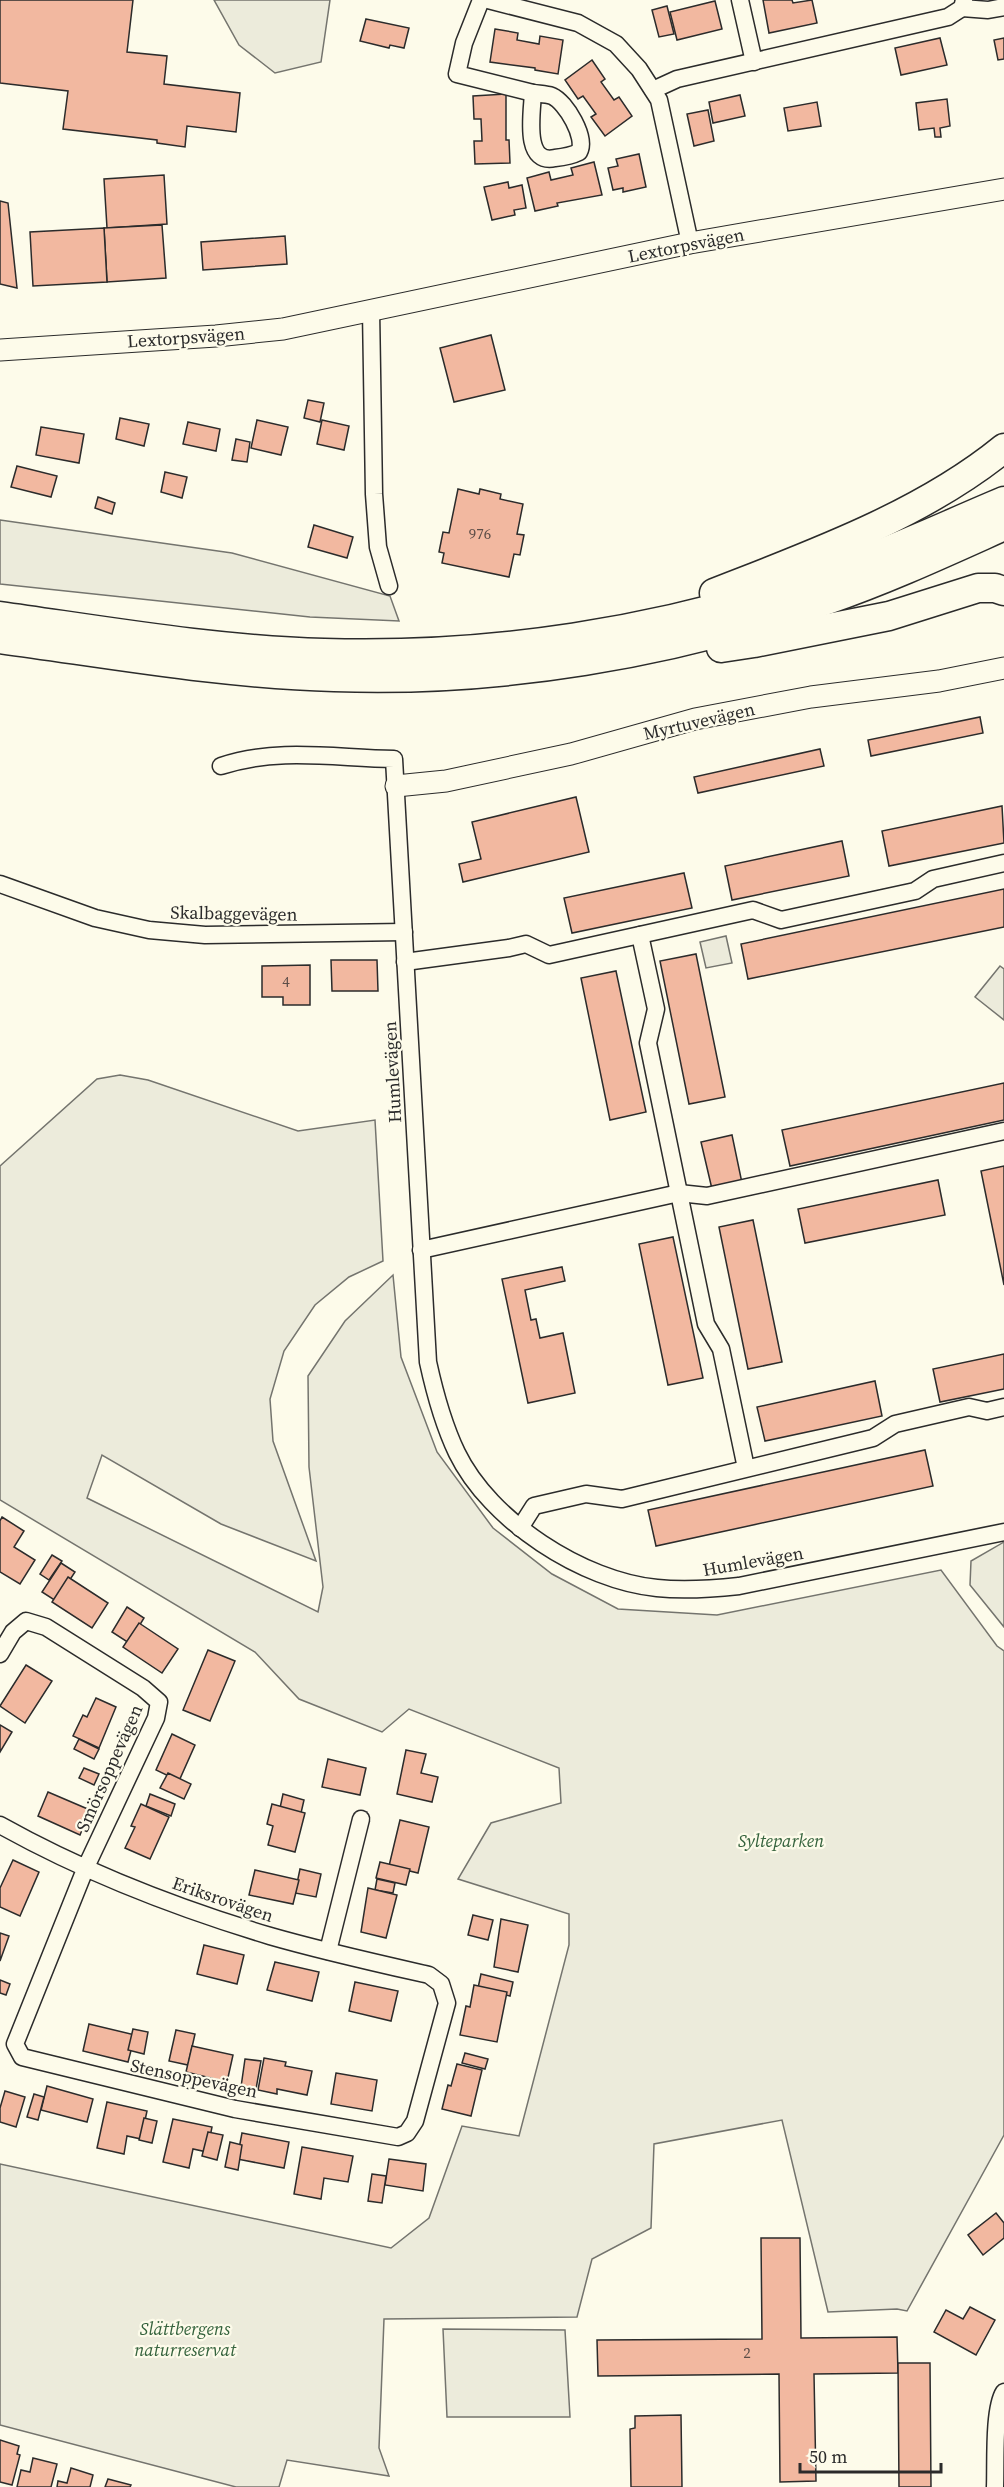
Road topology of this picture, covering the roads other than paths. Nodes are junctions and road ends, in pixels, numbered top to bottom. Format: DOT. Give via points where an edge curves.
graph roads {
  1 [pos="481,0"];
  2 [pos="488,0"];
  3 [pos="740,0"];
  4 [pos="963,4"];
  5 [pos="1004,7"];
  6 [pos="754,62"];
  7 [pos="653,90"];
  8 [pos="533,93"];
  9 [pos="1004,189"];
  10 [pos="690,243"];
  11 [pos="370,310"];
  12 [pos="0,350"];
  13 [pos="1004,448"];
  14 [pos="1004,501"];
  15 [pos="1004,526"];
  16 [pos="389,586"];
  17 [pos="1004,591"];
  18 [pos="0,616"];
  19 [pos="0,639"];
  20 [pos="619,643"];
  21 [pos="1004,668"];
  22 [pos="221,766"];
  23 [pos="396,786"];
  24 [pos="1004,863"];
  25 [pos="0,884"];
  26 [pos="404,932"];
  27 [pos="640,935"];
  28 [pos="405,963"];
  29 [pos="1004,1131"];
  30 [pos="679,1193"];
  31 [pos="421,1250"];
  32 [pos="1004,1407"];
  33 [pos="746,1468"];
  34 [pos="520,1528"];
  35 [pos="1004,1532"];
  36 [pos="0,1654"];
  37 [pos="361,1819"];
  38 [pos="0,1825"];
  39 [pos="86,1867"];
  40 [pos="328,1951"];
  41 [pos="441,1984"];
  42 [pos="1004,2392"];
  43 [pos="995,2487"];
  1 -- 8 [label="street" via="457,74"];
  2 -- 7 [label="street" via="578,23 616,44"];
  3 -- 6 [label="street"];
  4 -- 5 [label="street" via="988,10"];
  4 -- 6 [label="street" via="948,17"];
  6 -- 7 [label="street" via="677,80"];
  7 -- 10 [label="street" via="669,138"];
  9 -- 10 [label="street, Lextorpsvägen"];
  10 -- 11 [label="street, Lextorpsvägen"];
  11 -- 12 [label="street, Lextorpsvägen" via="283,329"];
  11 -- 16 [label="street" via="374,494 378,547"];
  13 -- 20 [label="highway" via="915,505"];
  14 -- 20 [label="highway" via="819,577 694,614"];
  15 -- 20 [label="highway" via="899,573 768,619"];
  17 -- 20 [label="highway" via="978,588 889,616 754,643 693,651"];
  18 -- 20 [label="highway" via="230,647 326,653"];
  19 -- 20 [label="highway" via="228,670 335,677 480,673 558,665"];
  21 -- 23 [label="street, Myrtuvevägen" via="695,719 571,754 446,780"];
  22 -- 23 [label="street, Humlevägen" via="247,758 295,753 394,759"];
  23 -- 26 [label="street, Humlevägen"];
  24 -- 27 [label="street" via="933,879 915,891 781,921 753,910"];
  25 -- 26 [label="street, Skalbaggevägen" via="96,918 149,930 205,935"];
  26 -- 28 [label="street, Humlevägen"];
  27 -- 28 [label="street" via="549,955 526,944"];
  27 -- 30 [label="street" via="656,1010 648,1043"];
  28 -- 31 [label="street, Humlevägen"];
  29 -- 30 [label="street" via="707,1196"];
  30 -- 31 [label="street"];
  30 -- 33 [label="street" via="706,1324 721,1349"];
  31 -- 34 [label="street, Humlevägen" via="428,1362 440,1413 458,1455 485,1495"];
  32 -- 33 [label="street" via="987,1411 969,1407 895,1424 873,1438"];
  33 -- 34 [label="street" via="622,1498 586,1494 534,1506"];
  34 -- 35 [label="street, Humlevägen" via="565,1557 610,1579 656,1588 703,1590"];
  36 -- 39 [label="street, Smörsoppevägen" via="13,1632 26,1621 46,1627 159,1702 156,1718"];
  37 -- 40 [label="street"];
  38 -- 39 [label="street, Eriksrovägen"];
  39 -- 40 [label="street, Eriksrovägen" via="184,1908"];
  39 -- 41 [label="street, Stensoppevägen" via="15,2044 22,2057 235,2109 398,2137 407,2133 415,2121 447,2003"];
  40 -- 41 [label="street, Eriksrovägen" via="429,1976"];
  42 -- 43 [label="street" via="998,2411"];
}
